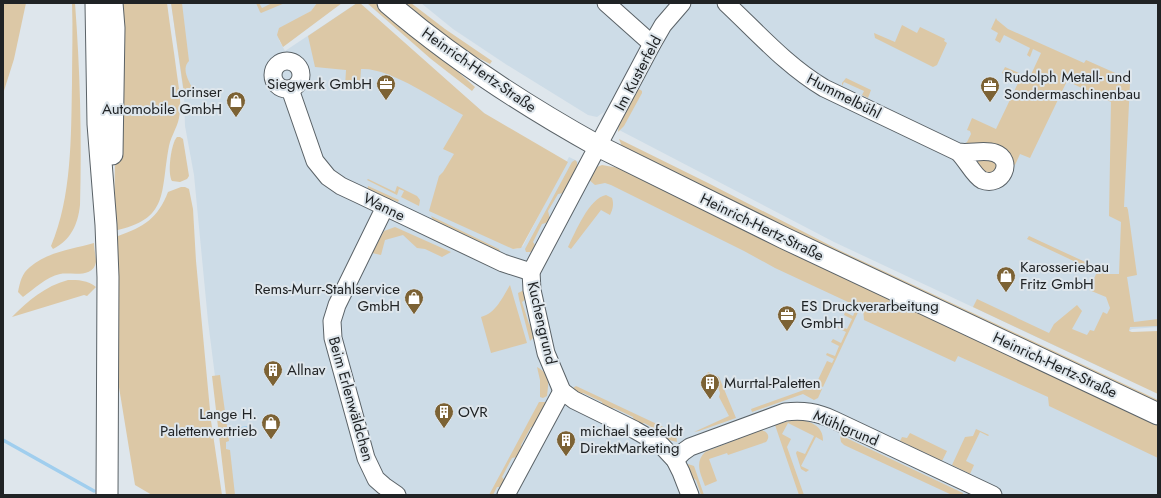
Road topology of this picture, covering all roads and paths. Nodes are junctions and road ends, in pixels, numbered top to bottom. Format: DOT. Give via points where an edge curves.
graph roads {
  1 [pos="96,3"];
  2 [pos="112,3"];
  3 [pos="388,3"];
  4 [pos="606,3"];
  5 [pos="682,3"];
  6 [pos="726,3"];
  7 [pos="652,44"];
  8 [pos="290,89"];
  9 [pos="598,146"];
  10 [pos="958,152"];
  11 [pos="384,207"];
  12 [pos="106,225"];
  13 [pos="531,272"];
  14 [pos="562,391"];
  15 [pos="1158,414"];
  16 [pos="675,460"];
  17 [pos="107,495"];
  18 [pos="397,495"];
  19 [pos="506,495"];
  20 [pos="690,495"];
  21 [pos="993,495"];
  1 -- 12 [label="main road" via="98,124"];
  2 -- 12 [label="main road" via="112,146"];
  3 -- 9 [label="main road, Heinrich-Hertz-Straße" via="495,84"];
  4 -- 7 [label="street"];
  5 -- 7 [label="street, Im Kusterfeld" via="663,25"];
  6 -- 10 [label="street, Hummelbühl" via="806,78"];
  7 -- 9 [label="street, Im Kusterfeld"];
  8 -- 11 [label="street, Wanne" via="314,161 319,168 341,186"];
  9 -- 13 [label="street, Kuchengrund"];
  9 -- 15 [label="main road, Heinrich-Hertz-Straße" via="784,238"];
  11 -- 13 [label="street, Wanne" via="503,263"];
  11 -- 18 [label="street, Beim Erlenwäldchen" via="337,305 332,326 334,345 366,458 376,479"];
  12 -- 17 [label="main road"];
  13 -- 14 [label="street, Kuchengrund" via="532,290 546,353"];
  14 -- 16 [label="street" via="574,400 649,437"];
  14 -- 19 [label="street"];
  16 -- 20 [label="street"];
  16 -- 21 [label="street, Mühlgrund" via="690,448 785,412 813,412"];
}
